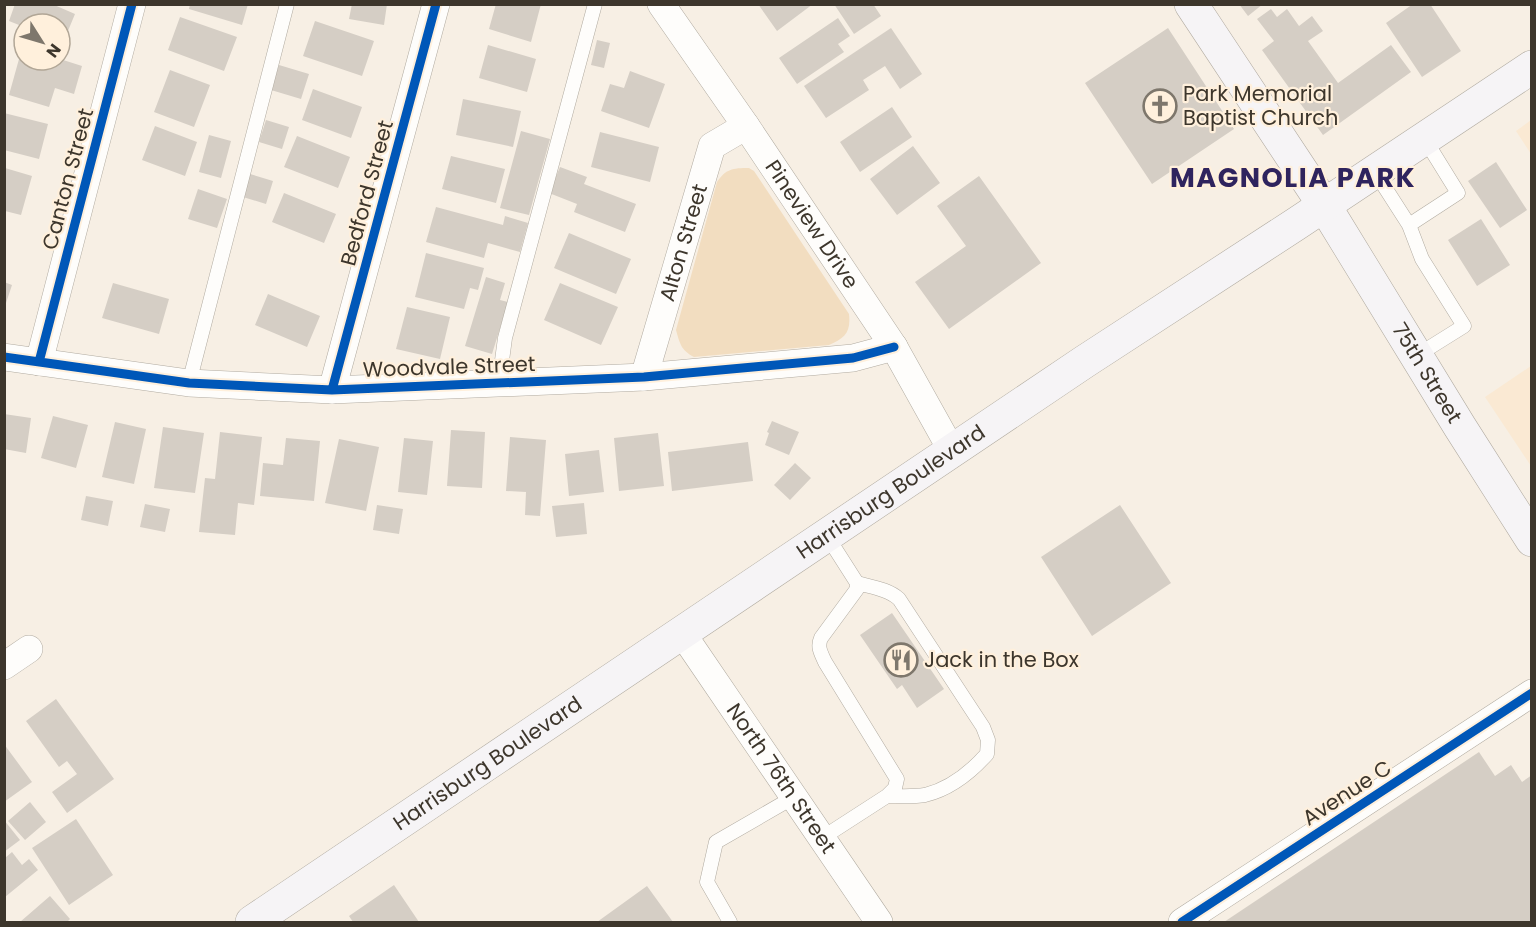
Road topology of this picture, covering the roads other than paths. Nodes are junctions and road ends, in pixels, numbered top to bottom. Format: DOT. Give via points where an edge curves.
graph roads {
  1 [pos="132,4"];
  2 [pos="287,4"];
  3 [pos="436,4"];
  4 [pos="595,4"];
  5 [pos="661,4"];
  6 [pos="1191,4"];
  7 [pos="1532,67"];
  8 [pos="746,126"];
  9 [pos="1424,138"];
  10 [pos="1375,171"];
  11 [pos="1324,205"];
  12 [pos="1409,225"];
  13 [pos="894,347"];
  14 [pos="1416,356"];
  15 [pos="4,357"];
  16 [pos="39,362"];
  17 [pos="644,377"];
  18 [pos="189,383"];
  19 [pos="499,383"];
  20 [pos="332,390"];
  21 [pos="952,452"];
  22 [pos="827,536"];
  23 [pos="1532,540"];
  24 [pos="857,583"];
  25 [pos="682,633"];
  26 [pos="29,649"];
  27 [pos="4,666"];
  28 [pos="1532,693"];
  29 [pos="887,796"];
  30 [pos="794,797"];
  31 [pos="822,838"];
  32 [pos="252,922"];
  33 [pos="730,922"];
  34 [pos="879,922"];
  35 [pos="1182,922"];
  1 -- 16 [label="street, Canton Street"];
  2 -- 18 [label="lane"];
  3 -- 20 [label="street, Bedford Street"];
  4 -- 19 [label="lane" via="505,339"];
  5 -- 8 [label="street, Pineview Drive"];
  6 -- 11 [label="main road, 75th Street"];
  7 -- 9 [label="main road, Harrisburg Boulevard"];
  8 -- 13 [label="street, Pineview Drive"];
  8 -- 17 [label="street, Alton Street" via="712,146"];
  9 -- 10 [label="main road, Harrisburg Boulevard"];
  9 -- 12 [label="lane" via="1458,194"];
  10 -- 11 [label="main road, Harrisburg Boulevard"];
  10 -- 12 [label="lane"];
  11 -- 14 [label="main road, 75th Street"];
  11 -- 21 [label="main road, Harrisburg Boulevard"];
  12 -- 14 [label="lane" via="1422,259 1464,326"];
  13 -- 17 [label="street, Woodvale Street" via="853,358"];
  13 -- 21 [label="street, Pineview Drive"];
  14 -- 23 [label="main road, 75th Street"];
  15 -- 16 [label="street, Woodvale Street"];
  16 -- 18 [label="street, Woodvale Street"];
  17 -- 19 [label="street, Woodvale Street"];
  18 -- 20 [label="street, Woodvale Street"];
  19 -- 20 [label="street, Woodvale Street"];
  21 -- 22 [label="main road, Harrisburg Boulevard"];
  22 -- 24 [label="lane"];
  22 -- 25 [label="main road, Harrisburg Boulevard"];
  24 -- 29 [label="lane" via="852,597 821,638 819,650 897,779"];
  24 -- 29 [label="lane" via="898,599 988,740 987,754 948,788 923,795"];
  25 -- 30 [label="street, North 76th Street"];
  25 -- 32 [label="main road, Harrisburg Boulevard"];
  26 -- 27 [label="street"];
  28 -- 35 [label="street, Avenue C"];
  29 -- 31 [label="lane"];
  30 -- 31 [label="street, North 76th Street"];
  30 -- 33 [label="lane" via="716,842 707,882"];
  31 -- 34 [label="street, North 76th Street"];
}
